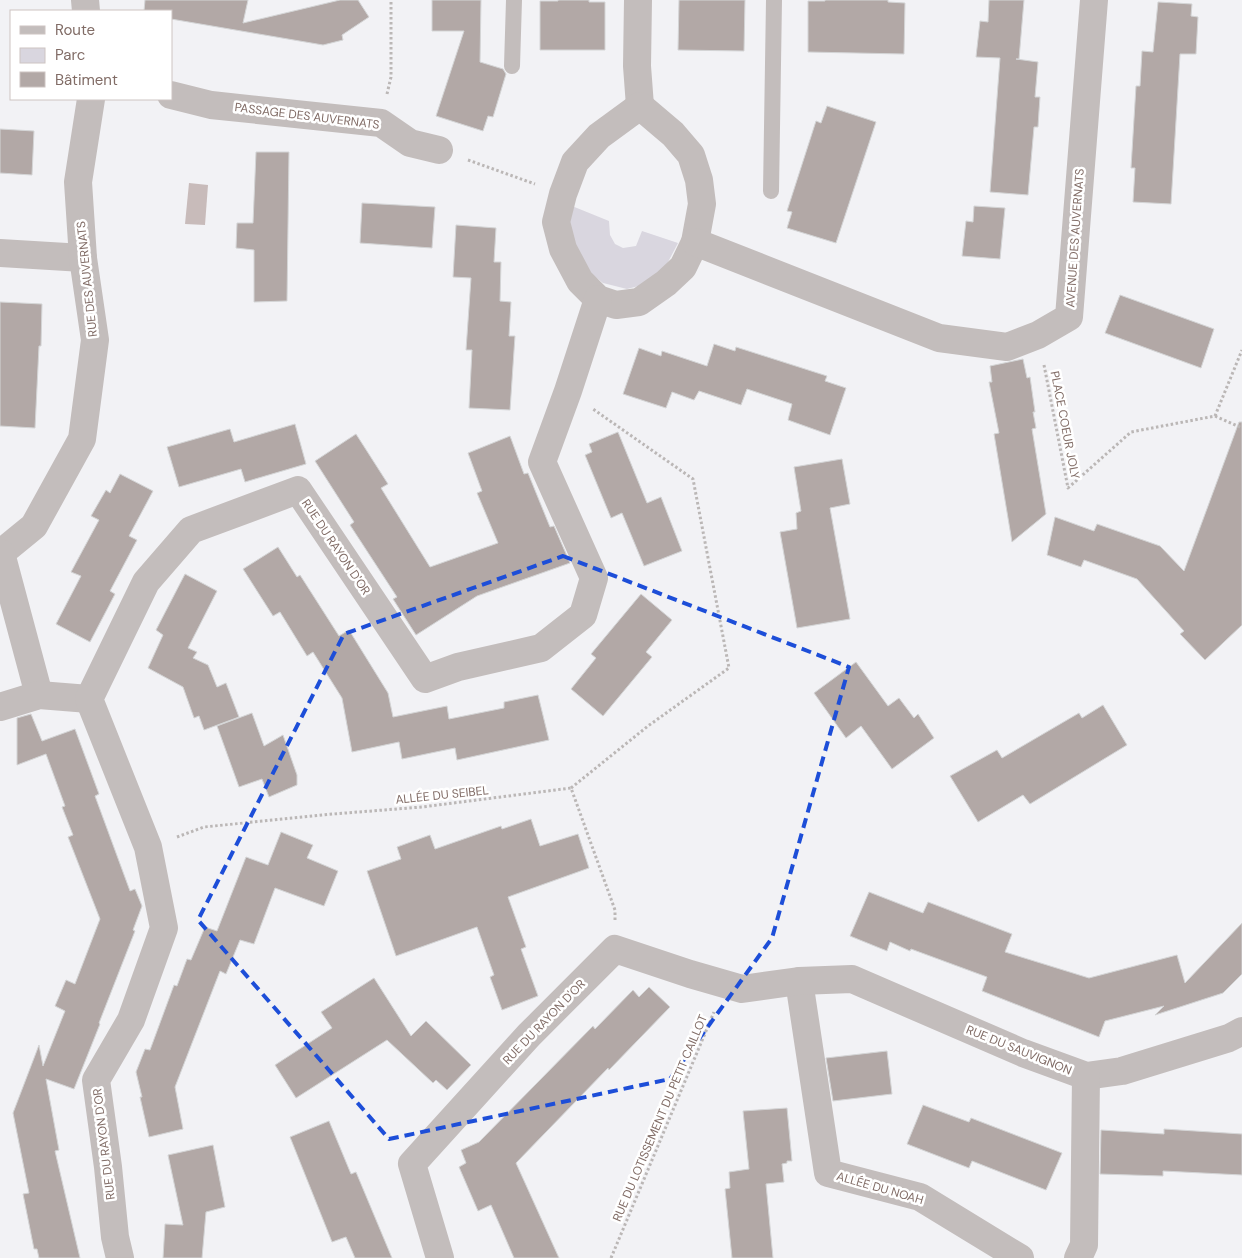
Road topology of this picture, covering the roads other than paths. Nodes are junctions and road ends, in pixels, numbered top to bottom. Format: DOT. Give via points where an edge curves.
graph roads {
  1 [pos="514,0"];
  2 [pos="638,0"];
  3 [pos="774,0"];
  4 [pos="1094,0"];
  5 [pos="512,66"];
  6 [pos="172,95"];
  7 [pos="91,100"];
  8 [pos="640,106"];
  9 [pos="439,150"];
  10 [pos="771,191"];
  11 [pos="695,242"];
  12 [pos="0,253"];
  13 [pos="83,258"];
  14 [pos="598,299"];
  15 [pos="1,553"];
  16 [pos="39,695"];
  17 [pos="89,699"];
  18 [pos="0,707"];
  19 [pos="799,981"];
  20 [pos="1242,1031"];
  21 [pos="1086,1076"];
  22 [pos="120,1258"];
  23 [pos="440,1258"];
  24 [pos="1020,1258"];
  25 [pos="1078,1258"];
  1 -- 5 [label="lane"];
  2 -- 8 [label="street"];
  3 -- 10 [label="lane"];
  4 -- 11 [label="street, AVENUE DES AUVERNATS" via="1069,317 1038,335 1007,347 939,338"];
  6 -- 9 [label="street, PASSAGE DES AUVERNATS" via="211,104 381,123 410,143"];
  7 -- 13 [label="street, RUE DES AUVERNATS" via="78,182"];
  8 -- 11 [label="street" via="673,134 691,155 702,204"];
  8 -- 14 [label="street" via="599,136 575,162 556,222 563,249 580,280"];
  11 -- 14 [label="street" via="683,267 639,302 616,305"];
  12 -- 13 [label="street"];
  13 -- 15 [label="street, RUE DES AUVERNATS" via="95,340 82,439 34,526"];
  14 -- 17 [label="street, RUE DU RAYON D'OR" via="542,462 594,578 583,616 541,648 458,667 425,679 298,490 191,530 146,582"];
  15 -- 16 [label="street, RUE DES AUVERNATS"];
  16 -- 17 [label="street"];
  16 -- 18 [label="street"];
  17 -- 22 [label="street, RUE DU RAYON D'OR" via="148,847 164,928 131,1020 96,1080"];
  19 -- 21 [label="street, RUE DU SAUVIGNON" via="852,979 1023,1053"];
  19 -- 23 [label="street, RUE DU RAYON D'OR" via="742,989 615,949 529,1036 412,1164"];
  19 -- 24 [label="street, ALLÉE DU NOAH" via="828,1173 920,1197"];
  20 -- 21 [label="street, RUE DU SAUVIGNON" via="1229,1038 1122,1071"];
  21 -- 25 [label="street" via="1084,1244"];
}
